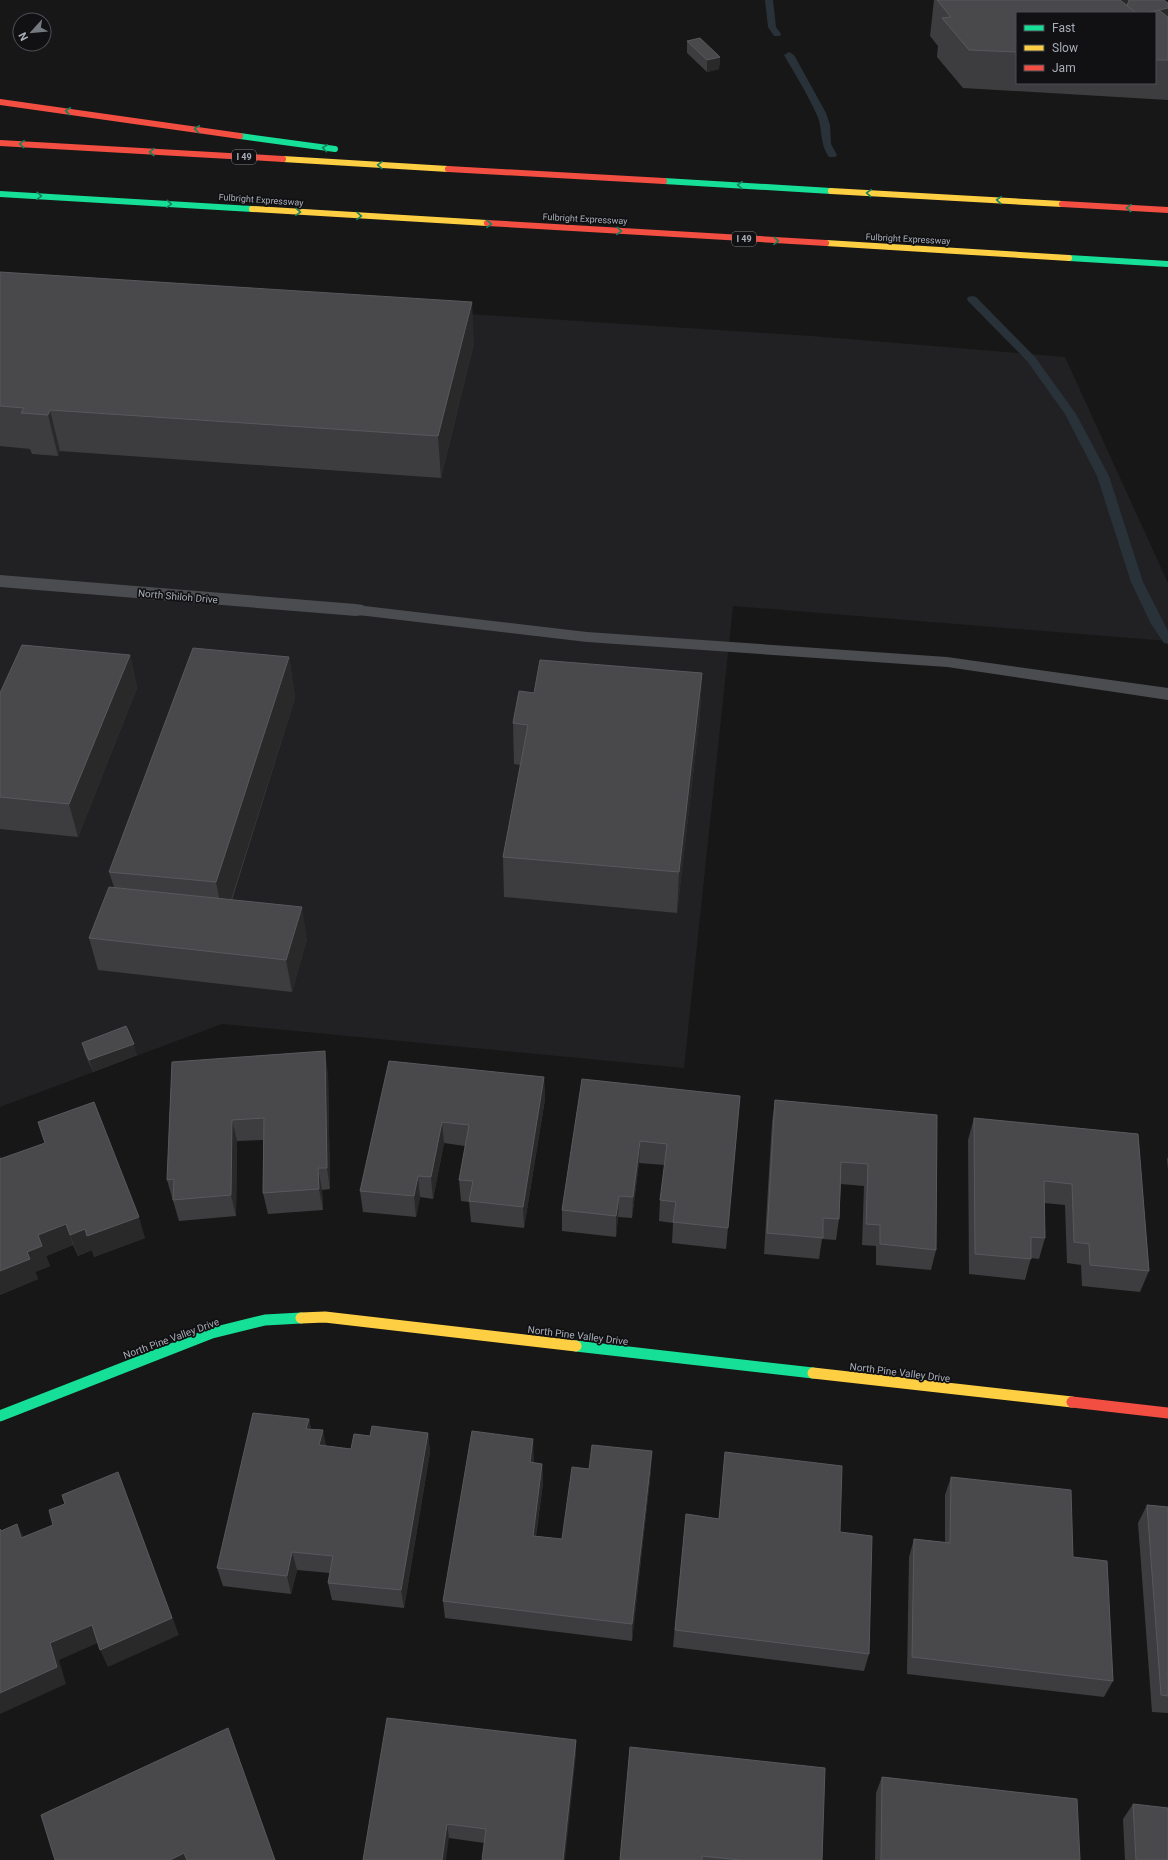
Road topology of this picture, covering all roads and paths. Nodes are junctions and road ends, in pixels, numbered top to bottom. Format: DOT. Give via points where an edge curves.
graph roads {
  1 [pos="0,102"];
  2 [pos="0,143"];
  3 [pos="347,151"];
  4 [pos="378,155"];
  5 [pos="489,171"];
  6 [pos="0,194"];
  7 [pos="1168,210"];
  8 [pos="1168,264"];
  9 [pos="0,581"];
  10 [pos="356,610"];
  11 [pos="1168,694"];
  12 [pos="1168,1414"];
  13 [pos="0,1416"];
  3 -- 1 [label="main road, one-way"];
  5 -- 2 [label="main road, I 49, one-way"];
  4 -- 5 [label="main road"];
  7 -- 5 [label="main road, I 49, one-way"];
  6 -- 8 [label="main road, Fulbright Expressway / I 49, one-way"];
  9 -- 10 [label="street, North Shiloh Drive"];
  10 -- 11 [label="lane" via="586,636 947,662"];
  12 -- 13 [label="main road, North Pine Valley Drive" via="325,1317 265,1320 212,1333"];
}
